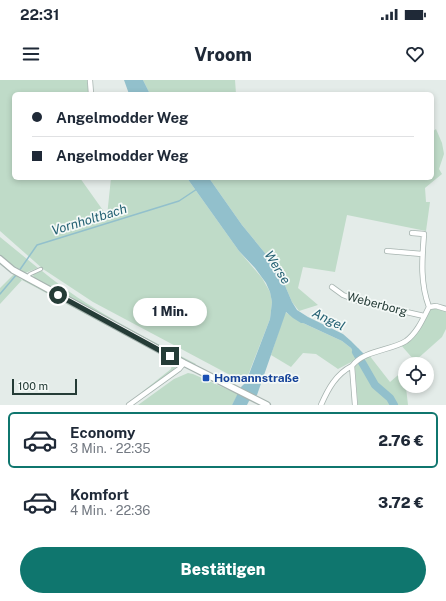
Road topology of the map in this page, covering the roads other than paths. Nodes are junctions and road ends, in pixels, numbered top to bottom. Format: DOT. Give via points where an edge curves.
graph roads {
  1 [pos="90,80"];
  2 [pos="91,92"];
  3 [pos="412,232"];
  4 [pos="387,251"];
  5 [pos="422,254"];
  6 [pos="0,260"];
  7 [pos="41,269"];
  8 [pos="24,276"];
  9 [pos="332,287"];
  10 [pos="429,307"];
  11 [pos="446,309"];
  12 [pos="424,316"];
  13 [pos="184,363"];
  14 [pos="352,366"];
  15 [pos="129,405"];
  16 [pos="267,405"];
  17 [pos="321,405"];
  18 [pos="355,405"];
  1 -- 2 [label="street"];
  3 -- 5 [label="street" via="424,234"];
  4 -- 5 [label="street"];
  5 -- 10 [label="street" via="424,295"];
  6 -- 8 [label="street"];
  7 -- 8 [label="lane"];
  8 -- 13 [label="street"];
  9 -- 12 [label="street, Weberborg" via="358,301"];
  10 -- 11 [label="street"];
  10 -- 12 [label="street"];
  12 -- 14 [label="street" via="416,331 407,340 367,356"];
  13 -- 15 [label="street"];
  13 -- 16 [label="street"];
  14 -- 17 [label="street" via="338,375"];
  14 -- 18 [label="street"];
}
